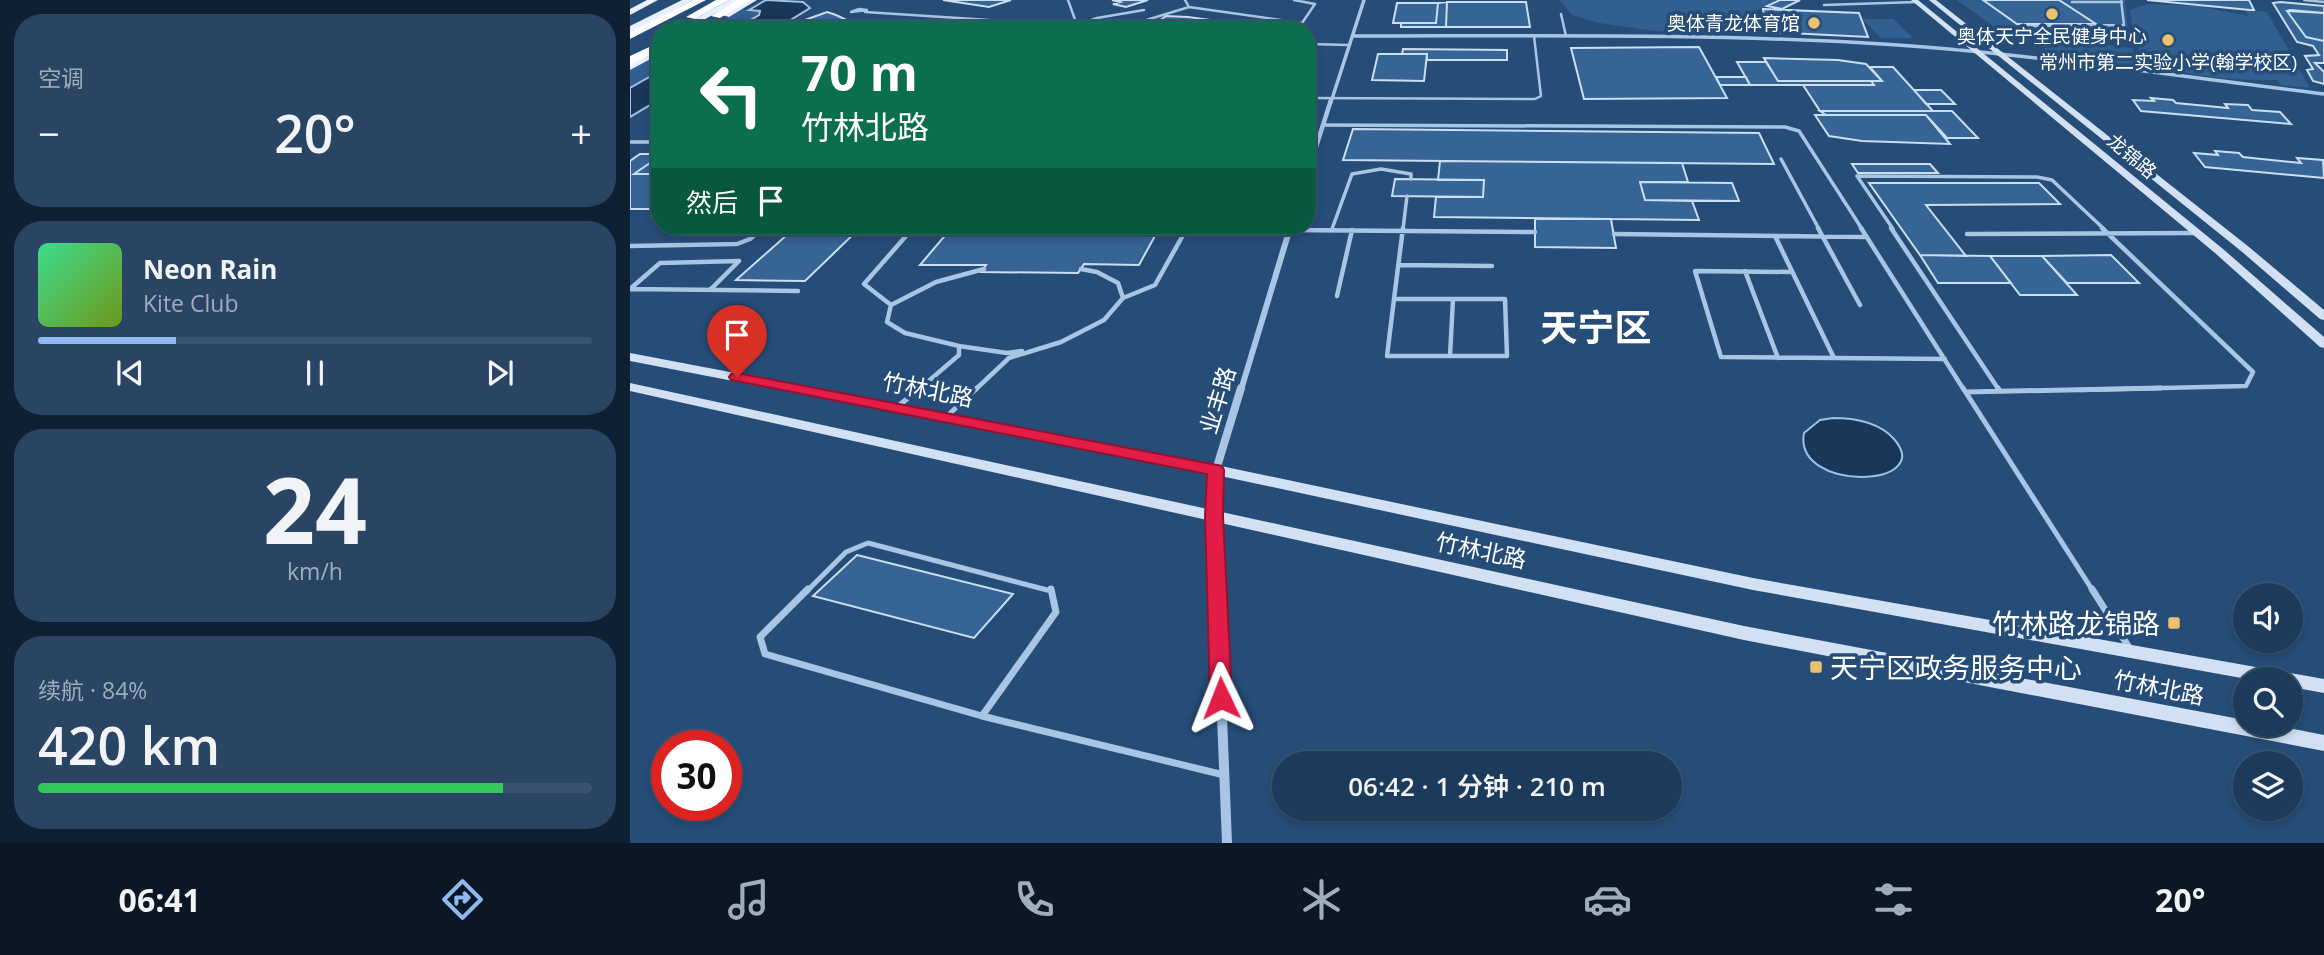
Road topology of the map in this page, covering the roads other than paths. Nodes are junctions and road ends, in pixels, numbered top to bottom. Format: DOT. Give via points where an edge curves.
graph roads {
  1 [pos="654,0"];
  2 [pos="677,0"];
  3 [pos="689,0"];
  4 [pos="701,0"];
  5 [pos="724,0"];
  6 [pos="735,0"];
  7 [pos="745,0"];
  8 [pos="753,0"];
  9 [pos="1068,0"];
  10 [pos="1185,0"];
  11 [pos="1294,0"];
  12 [pos="1364,0"];
  13 [pos="1932,0"];
  14 [pos="2304,0"];
  15 [pos="1916,1"];
  16 [pos="2121,1"];
  17 [pos="2072,2"];
  18 [pos="2324,2"];
  19 [pos="1824,5"];
  20 [pos="1189,7"];
  21 [pos="1143,10"];
  22 [pos="630,12"];
  23 [pos="865,12"];
  24 [pos="1561,14"];
  25 [pos="660,21"];
  26 [pos="684,21"];
  27 [pos="696,21"];
  28 [pos="706,21"];
  29 [pos="714,21"];
  30 [pos="994,21"];
  31 [pos="1076,21"];
  32 [pos="1095,21"];
  33 [pos="1143,21"];
  34 [pos="1288,21"];
  35 [pos="1303,21"];
  36 [pos="630,23"];
  37 [pos="651,25"];
  38 [pos="2026,26"];
  39 [pos="630,30"];
  40 [pos="630,36"];
  41 [pos="1353,36"];
  42 [pos="1534,36"];
  43 [pos="1566,36"];
  44 [pos="651,38"];
  45 [pos="1316,44"];
  46 [pos="1350,45"];
  47 [pos="630,49"];
  48 [pos="651,49"];
  49 [pos="651,52"];
  50 [pos="1978,52"];
  51 [pos="2003,55"];
  52 [pos="630,59"];
  53 [pos="630,67"];
  54 [pos="2324,94"];
  55 [pos="1316,98"];
  56 [pos="1331,98"];
  57 [pos="1323,125"];
  58 [pos="630,142"];
  59 [pos="651,142"];
  60 [pos="1317,145"];
  61 [pos="1316,148"];
  62 [pos="1781,159"];
  63 [pos="1411,180"];
  64 [pos="1407,196"];
  65 [pos="1316,229"];
  66 [pos="1332,230"];
  67 [pos="1352,230"];
  68 [pos="1403,231"];
  69 [pos="1535,232"];
  70 [pos="2197,233"];
  71 [pos="1614,234"];
  72 [pos="1967,234"];
  73 [pos="2109,234"];
  74 [pos="755,235"];
  75 [pos="906,235"];
  76 [pos="1183,235"];
  77 [pos="1289,235"];
  78 [pos="1775,236"];
  79 [pos="1822,236"];
  80 [pos="1867,237"];
  81 [pos="630,246"];
  82 [pos="1399,265"];
  83 [pos="1492,266"];
  84 [pos="984,269"];
  85 [pos="1081,269"];
  86 [pos="1745,271"];
  87 [pos="1792,272"];
  88 [pos="630,289"];
  89 [pos="710,290"];
  90 [pos="798,291"];
  91 [pos="1337,296"];
  92 [pos="1123,298"];
  93 [pos="1394,299"];
  94 [pos="1453,299"];
  95 [pos="891,305"];
  96 [pos="1860,305"];
  97 [pos="2324,316"];
  98 [pos="2324,344"];
  99 [pos="959,346"];
  100 [pos="1037,350"];
  101 [pos="1450,356"];
  102 [pos="630,357"];
  103 [pos="1778,358"];
  104 [pos="1834,358"];
  105 [pos="1945,359"];
  106 [pos="630,387"];
  107 [pos="2000,391"];
  108 [pos="1966,392"];
  109 [pos="896,408"];
  110 [pos="945,418"];
  111 [pos="1216,470"];
  112 [pos="1214,516"];
  113 [pos="2132,651"];
  114 [pos="2233,669"];
  115 [pos="2303,681"];
  116 [pos="2323,685"];
  117 [pos="982,716"];
  118 [pos="2324,743"];
  119 [pos="1224,775"];
  120 [pos="1227,843"];
  1 -- 22 [label="main road"];
  2 -- 36 [label="highway"];
  3 -- 39 [label="main road"];
  4 -- 25 [label="highway"];
  5 -- 26 [label="highway"];
  6 -- 27 [label="main road"];
  7 -- 28 [label="highway"];
  8 -- 29 [label="main road"];
  9 -- 31 [label="lane"];
  10 -- 20 [label="lane"];
  11 -- 35 [label="lane" via="1315,4"];
  12 -- 41 [label="street"];
  13 -- 51 [label="main road, 龙锦路"];
  14 -- 18 [label="lane"];
  15 -- 19 [label="lane"];
  15 -- 50 [label="main road, 龙锦路"];
  16 -- 17 [label="lane"];
  16 -- 38 [label="lane" via="2124,25"];
  20 -- 33 [label="lane"];
  20 -- 34 [label="lane"];
  21 -- 32 [label="lane"];
  23 -- 30 [label="lane"];
  24 -- 43 [label="lane"];
  37 -- 40 [label="highway"];
  41 -- 42 [label="street"];
  41 -- 46 [label="street"];
  42 -- 43 [label="street"];
  42 -- 56 [label="lane" via="1541,96 1535,99"];
  43 -- 50 [label="street" via="1738,39"];
  44 -- 47 [label="highway"];
  45 -- 46 [label="lane"];
  46 -- 56 [label="street"];
  48 -- 52 [label="highway"];
  49 -- 53 [label="main road"];
  50 -- 51 [label="street"];
  50 -- 70 [label="main road, 龙锦路"];
  51 -- 54 [label="street"];
  51 -- 97 [label="main road, 龙锦路"];
  55 -- 56 [label="lane"];
  56 -- 57 [label="street"];
  57 -- 60 [label="street"];
  57 -- 80 [label="lane" via="1786,127 1799,131"];
  58 -- 59 [label="lane"];
  60 -- 61 [label="street"];
  62 -- 79 [label="lane"];
  63 -- 66 [label="lane" via="1411,174 1401,170 1364,169 1352,174"];
  64 -- 68 [label="lane"];
  65 -- 66 [label="lane"];
  66 -- 67 [label="lane"];
  67 -- 68 [label="lane"];
  67 -- 91 [label="lane"];
  68 -- 69 [label="lane"];
  68 -- 82 [label="lane"];
  70 -- 73 [label="lane"];
  70 -- 98 [label="main road, 龙锦路"];
  71 -- 78 [label="lane"];
  72 -- 73 [label="lane"];
  73 -- 107 [label="lane" via="2253,372 2246,386"];
  73 -- 107 [label="lane" via="2052,180 1857,176"];
  74 -- 81 [label="lane" via="737,244"];
  75 -- 95 [label="lane" via="864,284"];
  76 -- 92 [label="lane" via="1156,285"];
  77 -- 111 [label="street, 业丰路"];
  78 -- 79 [label="lane"];
  78 -- 87 [label="lane"];
  79 -- 80 [label="lane"];
  79 -- 96 [label="lane"];
  80 -- 105 [label="lane"];
  82 -- 83 [label="lane"];
  82 -- 93 [label="lane"];
  84 -- 95 [label="lane" via="916,289"];
  85 -- 92 [label="lane" via="1118,282"];
  86 -- 87 [label="lane"];
  86 -- 103 [label="lane"];
  86 -- 103 [label="lane" via="1695,271 1721,357"];
  87 -- 104 [label="lane"];
  88 -- 89 [label="lane"];
  88 -- 89 [label="lane" via="660,263 739,261"];
  89 -- 90 [label="lane"];
  92 -- 100 [label="lane" via="1104,320"];
  93 -- 94 [label="lane"];
  93 -- 101 [label="lane" via="1387,356"];
  94 -- 101 [label="lane"];
  94 -- 101 [label="lane" via="1505,299 1507,356"];
  95 -- 99 [label="lane" via="887,322 905,333"];
  99 -- 100 [label="lane" via="1007,353"];
  99 -- 109 [label="lane" via="959,355"];
  100 -- 110 [label="lane" via="1009,358"];
  102 -- 109 [label="main road, 竹林北路"];
  103 -- 104 [label="lane"];
  104 -- 105 [label="lane"];
  105 -- 108 [label="lane"];
  106 -- 112 [label="main road, 竹林北路"];
  107 -- 108 [label="lane"];
  108 -- 113 [label="lane"];
  109 -- 110 [label="main road, 竹林北路"];
  110 -- 111 [label="main road, 竹林北路"];
  111 -- 112 [label="street, 业丰路"];
  111 -- 113 [label="main road, 竹林北路" via="1753,584"];
  112 -- 118 [label="main road, 竹林北路" via="1744,633"];
  112 -- 119 [label="street, 业丰路"];
  113 -- 114 [label="main road, 竹林北路"];
  115 -- 116 [label="main road, 竹林北路"];
  117 -- 117 [label="lane" via="765,654 760,637 846,552 868,543 1051,589 1056,612"];
  117 -- 119 [label="lane"];
  119 -- 120 [label="street, 业丰路"];
}
